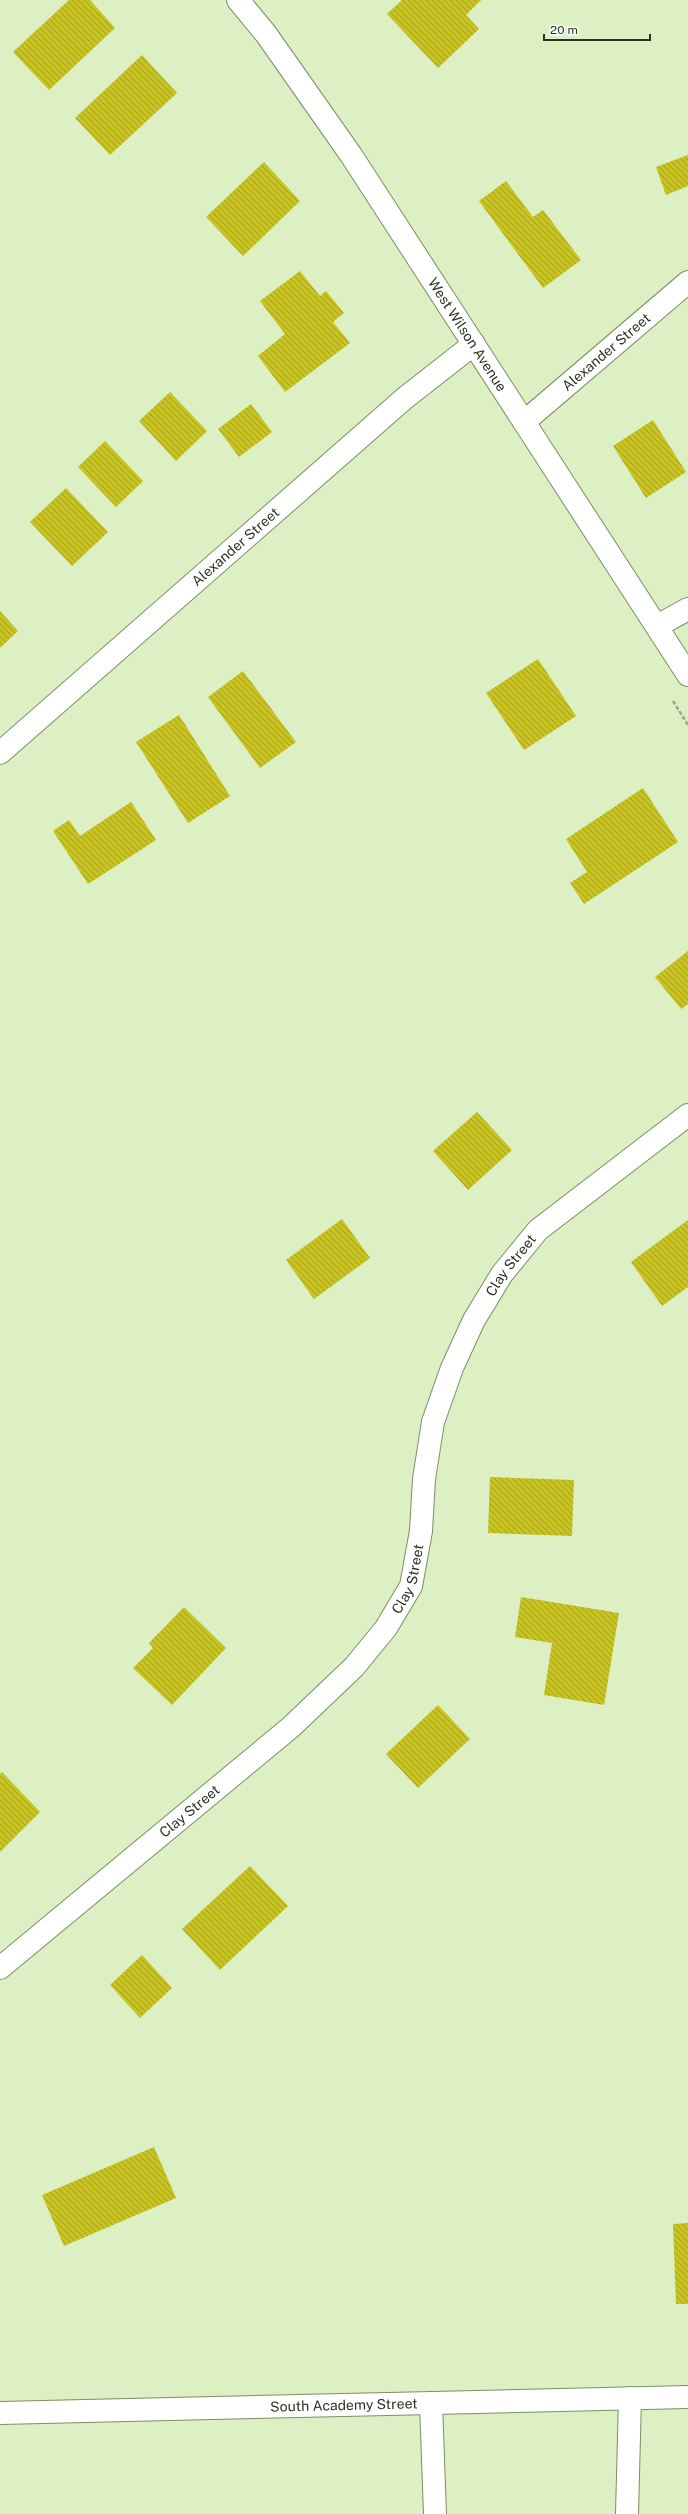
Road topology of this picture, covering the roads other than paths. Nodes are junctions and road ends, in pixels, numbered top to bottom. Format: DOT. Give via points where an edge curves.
graph roads {
  1 [pos="238,0"];
  2 [pos="688,282"];
  3 [pos="474,344"];
  4 [pos="524,422"];
  5 [pos="688,609"];
  6 [pos="657,626"];
  7 [pos="688,675"];
  8 [pos="0,752"];
  9 [pos="688,1115"];
  10 [pos="0,1968"];
  11 [pos="688,2397"];
  12 [pos="630,2398"];
  13 [pos="431,2403"];
  14 [pos="0,2413"];
  15 [pos="433,2513"];
  16 [pos="627,2514"];
  1 -- 3 [label="street, West Wilson Avenue" via="266,34 351,155"];
  2 -- 4 [label="street, Alexander Street"];
  3 -- 4 [label="street, West Wilson Avenue"];
  3 -- 8 [label="street, Alexander Street" via="404,398"];
  4 -- 6 [label="street, West Wilson Avenue"];
  5 -- 6 [label="street"];
  6 -- 7 [label="street, West Wilson Avenue"];
  9 -- 10 [label="street, Clay Street" via="538,1230 502,1274 474,1320 452,1368 433,1422 424,1479 421,1530 410,1586 386,1628 354,1668 291,1727"];
  11 -- 12 [label="street, South Academy Street"];
  12 -- 13 [label="street, South Academy Street"];
  12 -- 16 [label="street"];
  13 -- 14 [label="street, South Academy Street"];
  13 -- 15 [label="street"];
}
